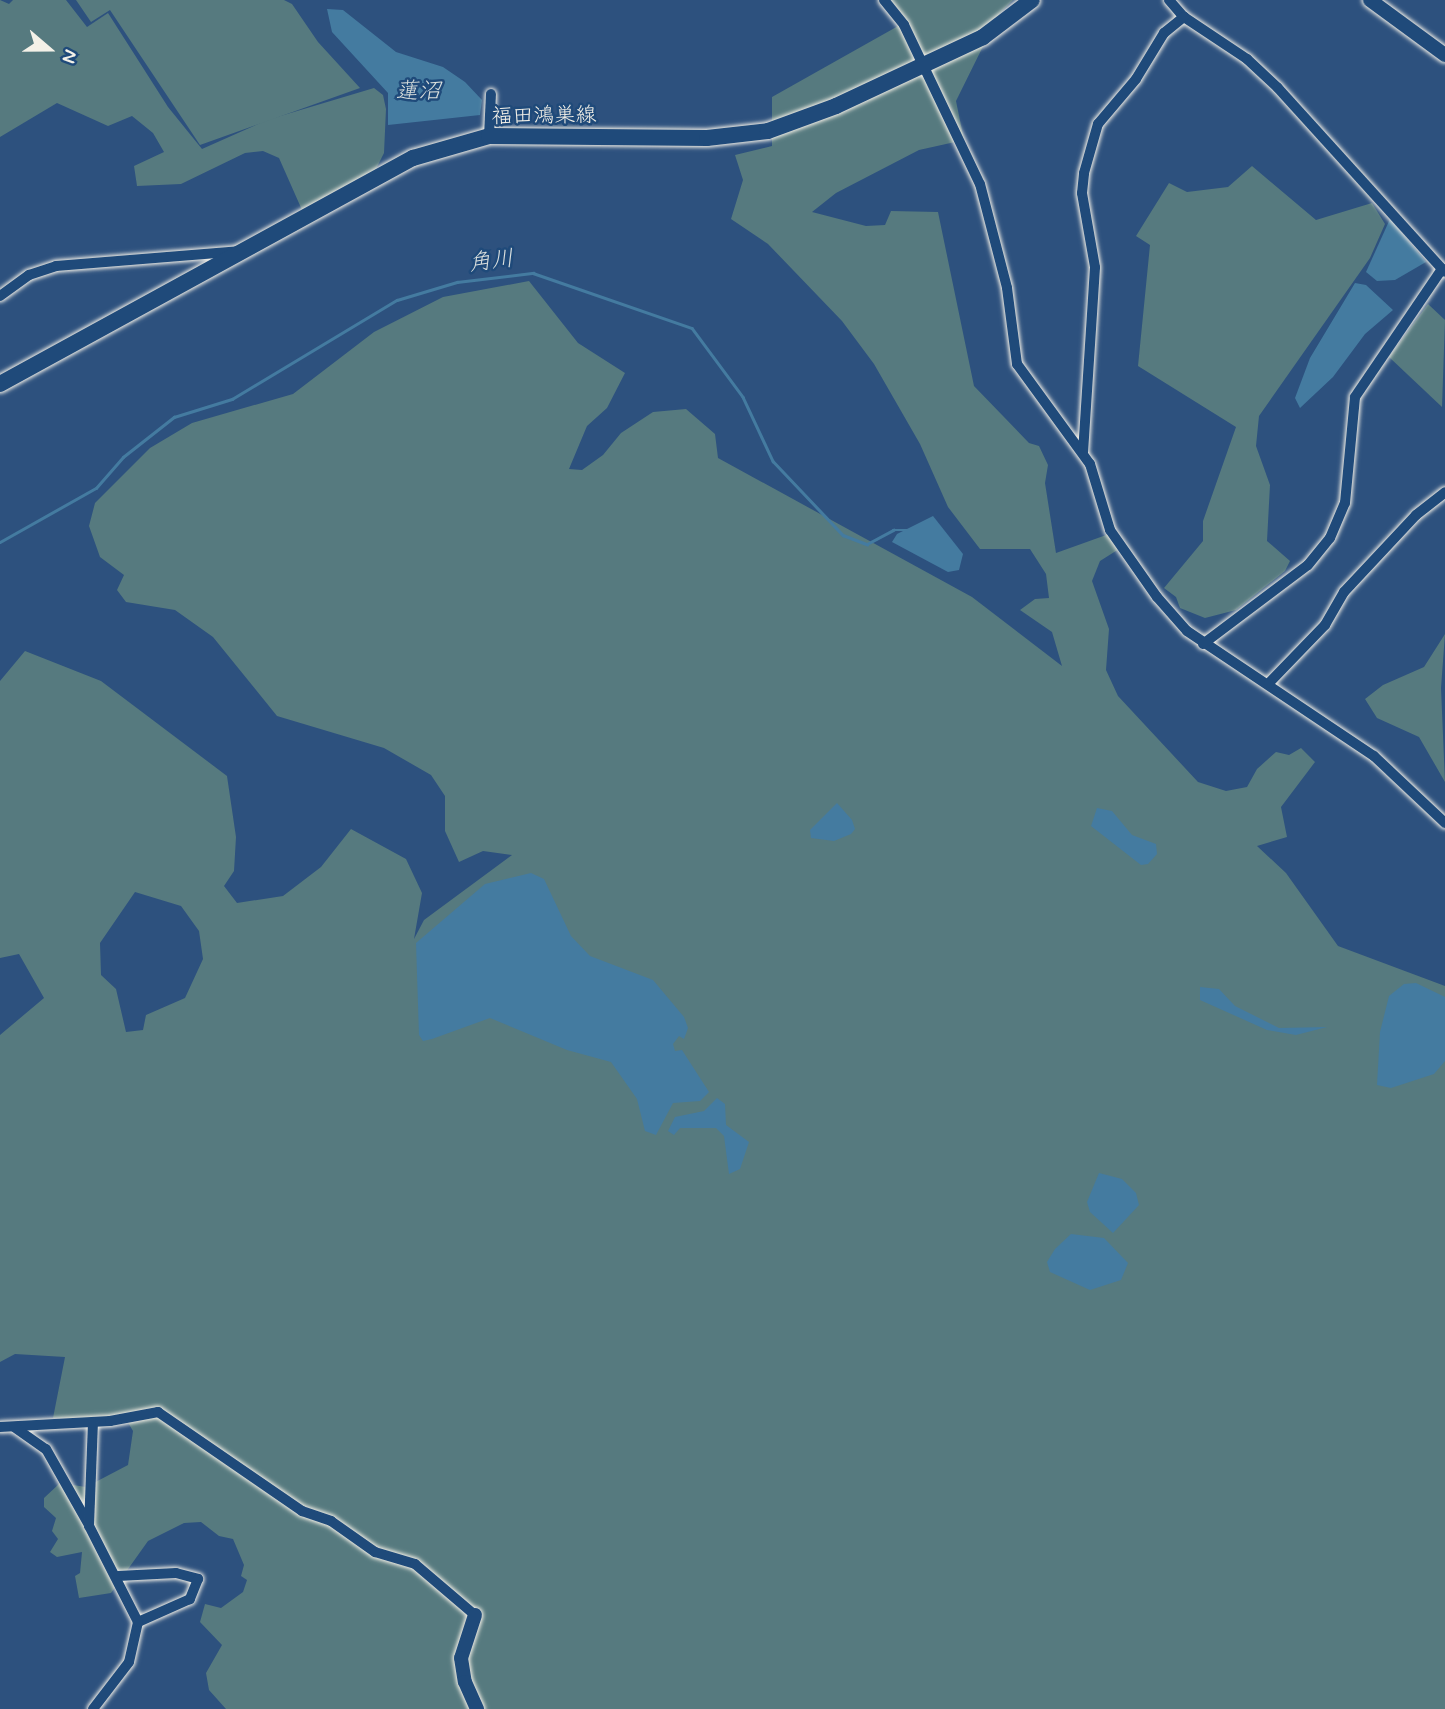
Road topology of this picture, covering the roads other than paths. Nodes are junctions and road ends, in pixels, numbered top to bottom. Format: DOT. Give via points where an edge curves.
graph roads {
  1 [pos="884,0"];
  2 [pos="1032,0"];
  3 [pos="1169,0"];
  4 [pos="1370,0"];
  5 [pos="1184,17"];
  6 [pos="1445,55"];
  7 [pos="921,66"];
  8 [pos="491,94"];
  9 [pos="489,136"];
  10 [pos="241,251"];
  11 [pos="1443,270"];
  12 [pos="0,296"];
  13 [pos="0,384"];
  14 [pos="1083,453"];
  15 [pos="1445,492"];
  16 [pos="1203,644"];
  17 [pos="1269,683"];
  18 [pos="1445,823"];
  19 [pos="93,1423"];
  20 [pos="0,1427"];
  21 [pos="14,1427"];
  22 [pos="89,1526"];
  23 [pos="118,1576"];
  24 [pos="475,1615"];
  25 [pos="138,1622"];
  26 [pos="93,1709"];
  27 [pos="477,1709"];
  1 -- 7 [label="street" via="898,15"];
  2 -- 7 [label="main road, 福田鴻巣線" via="983,37"];
  3 -- 5 [label="street"];
  4 -- 6 [label="street"];
  5 -- 11 [label="street" via="1247,60 1278,88"];
  5 -- 14 [label="street" via="1164,33 1136,79 1098,124 1084,173 1082,193 1096,267"];
  7 -- 9 [label="main road, 福田鴻巣線" via="836,106 768,131 740,136"];
  7 -- 14 [label="street" via="980,184 1007,288 1017,364"];
  8 -- 9 [label="street"];
  9 -- 10 [label="main road, 福田鴻巣線" via="390,169"];
  10 -- 12 [label="street" via="57,266 29,275"];
  10 -- 13 [label="main road, 福田鴻巣線"];
  11 -- 16 [label="street" via="1355,397 1345,503 1330,538 1308,565"];
  14 -- 16 [label="street" via="1111,530 1170,613"];
  15 -- 17 [label="street" via="1416,515 1353,583 1325,625"];
  16 -- 17 [label="street"];
  17 -- 18 [label="street" via="1374,756"];
  19 -- 21 [label="street"];
  19 -- 22 [label="street"];
  19 -- 24 [label="street" via="138,1413 158,1412 169,1417 206,1448 302,1511 331,1521 375,1552 428,1573"];
  20 -- 21 [label="street"];
  21 -- 22 [label="street" via="46,1449"];
  22 -- 23 [label="street"];
  23 -- 25 [label="street"];
  23 -- 25 [label="street" via="176,1573 198,1580 190,1599"];
  24 -- 27 [label="street" via="461,1658"];
  25 -- 26 [label="street" via="129,1662"];
}
